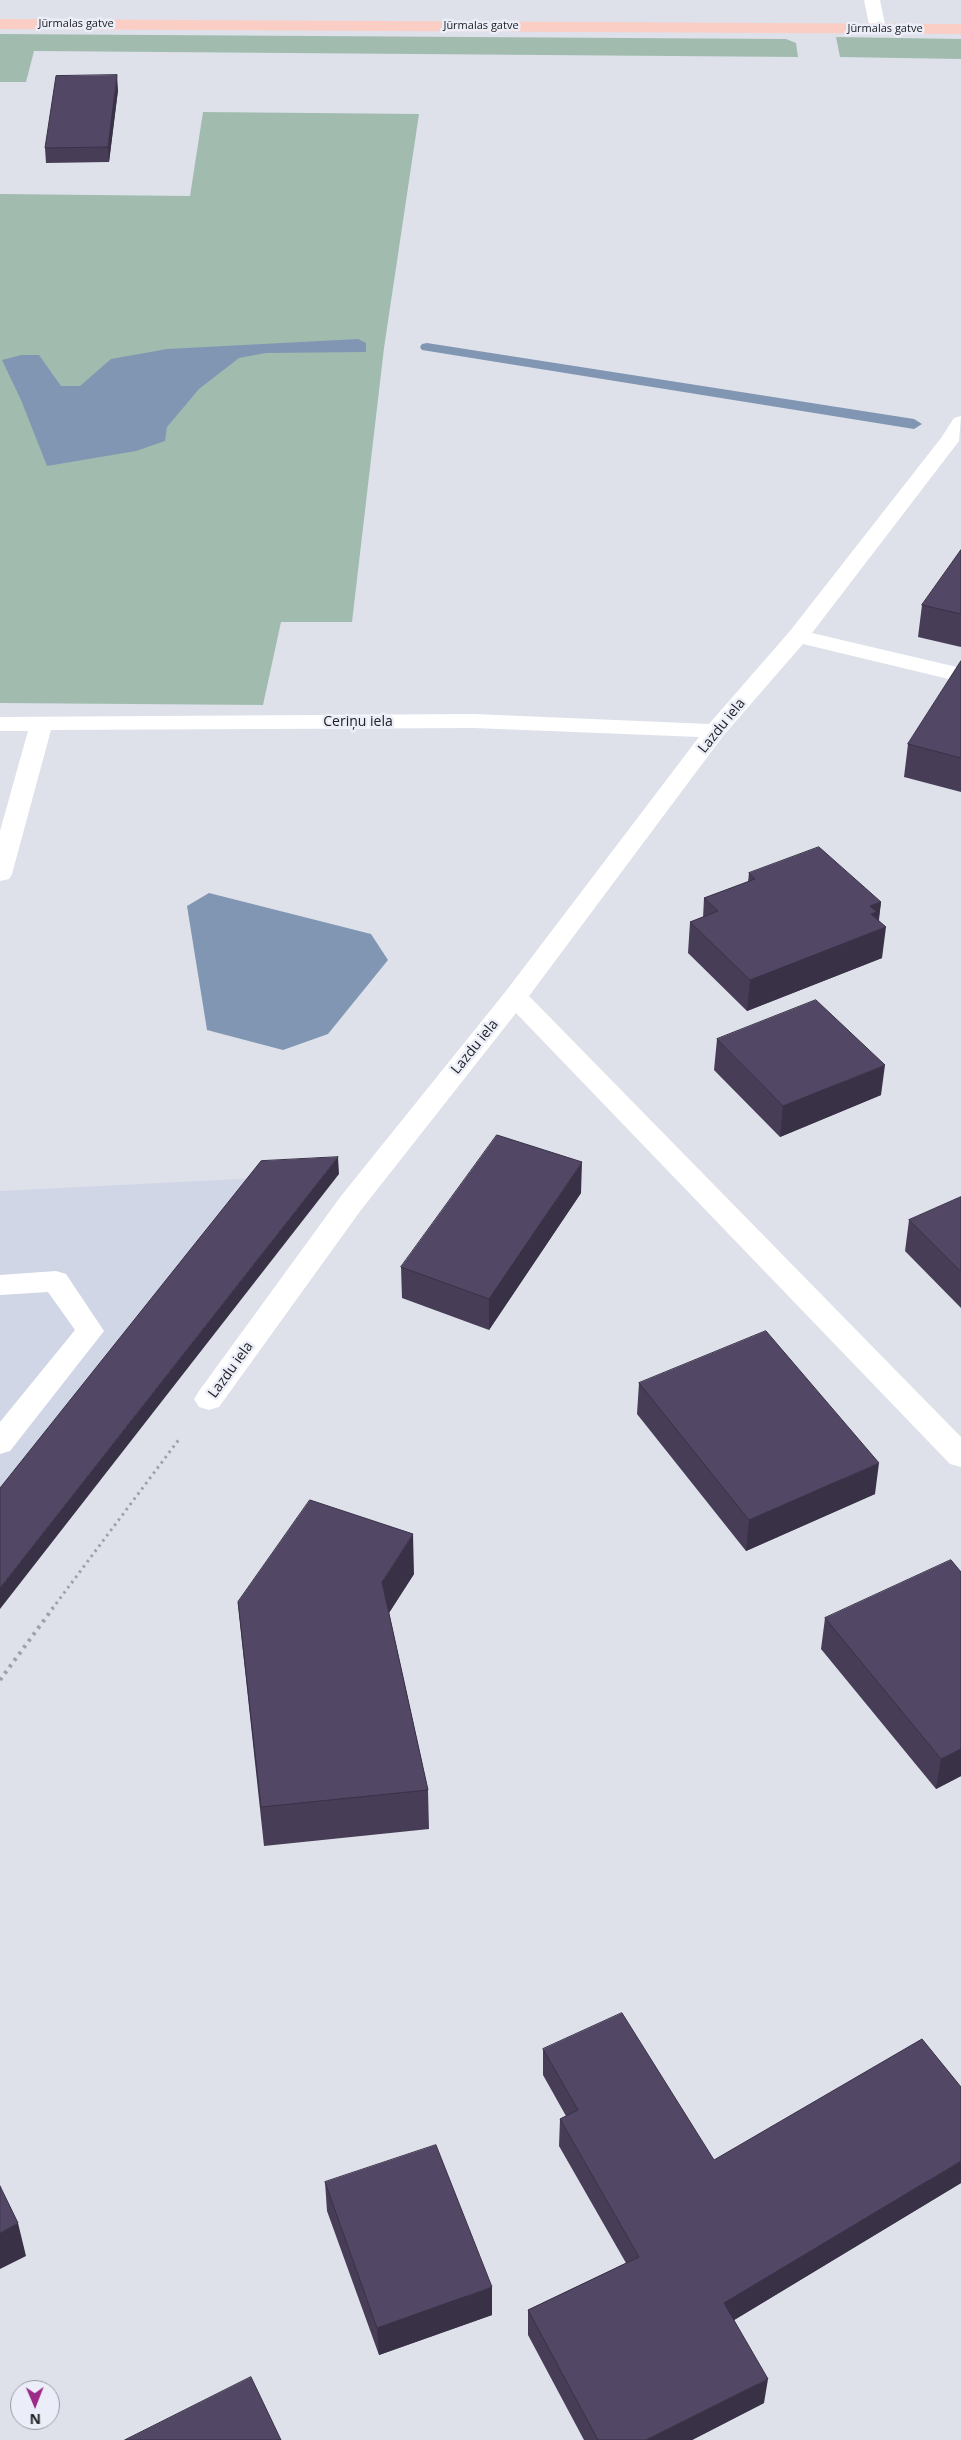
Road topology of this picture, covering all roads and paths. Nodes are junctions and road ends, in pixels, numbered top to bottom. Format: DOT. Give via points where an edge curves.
graph roads {
  1 [pos="872,0"];
  2 [pos="0,24"];
  3 [pos="878,29"];
  4 [pos="961,29"];
  5 [pos="961,422"];
  6 [pos="798,636"];
  7 [pos="961,675"];
  8 [pos="0,724"];
  9 [pos="41,724"];
  10 [pos="715,731"];
  11 [pos="0,874"];
  12 [pos="515,998"];
  13 [pos="0,1285"];
  14 [pos="209,1399"];
  15 [pos="0,1443"];
  16 [pos="961,1456"];
  17 [pos="0,1680"];
  1 -- 3 [label="street"];
  2 -- 3 [label="main road, Jūrmalas gatve"];
  3 -- 4 [label="main road, Jūrmalas gatve"];
  5 -- 6 [label="street, Lazdu iela"];
  6 -- 7 [label="street"];
  6 -- 10 [label="street, Lazdu iela"];
  8 -- 9 [label="street, Ceriņu iela"];
  9 -- 10 [label="street, Ceriņu iela" via="474,722"];
  9 -- 11 [label="street"];
  10 -- 12 [label="street, Lazdu iela"];
  12 -- 14 [label="street, Lazdu iela" via="351,1202"];
  12 -- 16 [label="street"];
  13 -- 15 [label="street" via="56,1281 90,1331"];
  14 -- 17 [label="path, Lazdu iela"];
}
